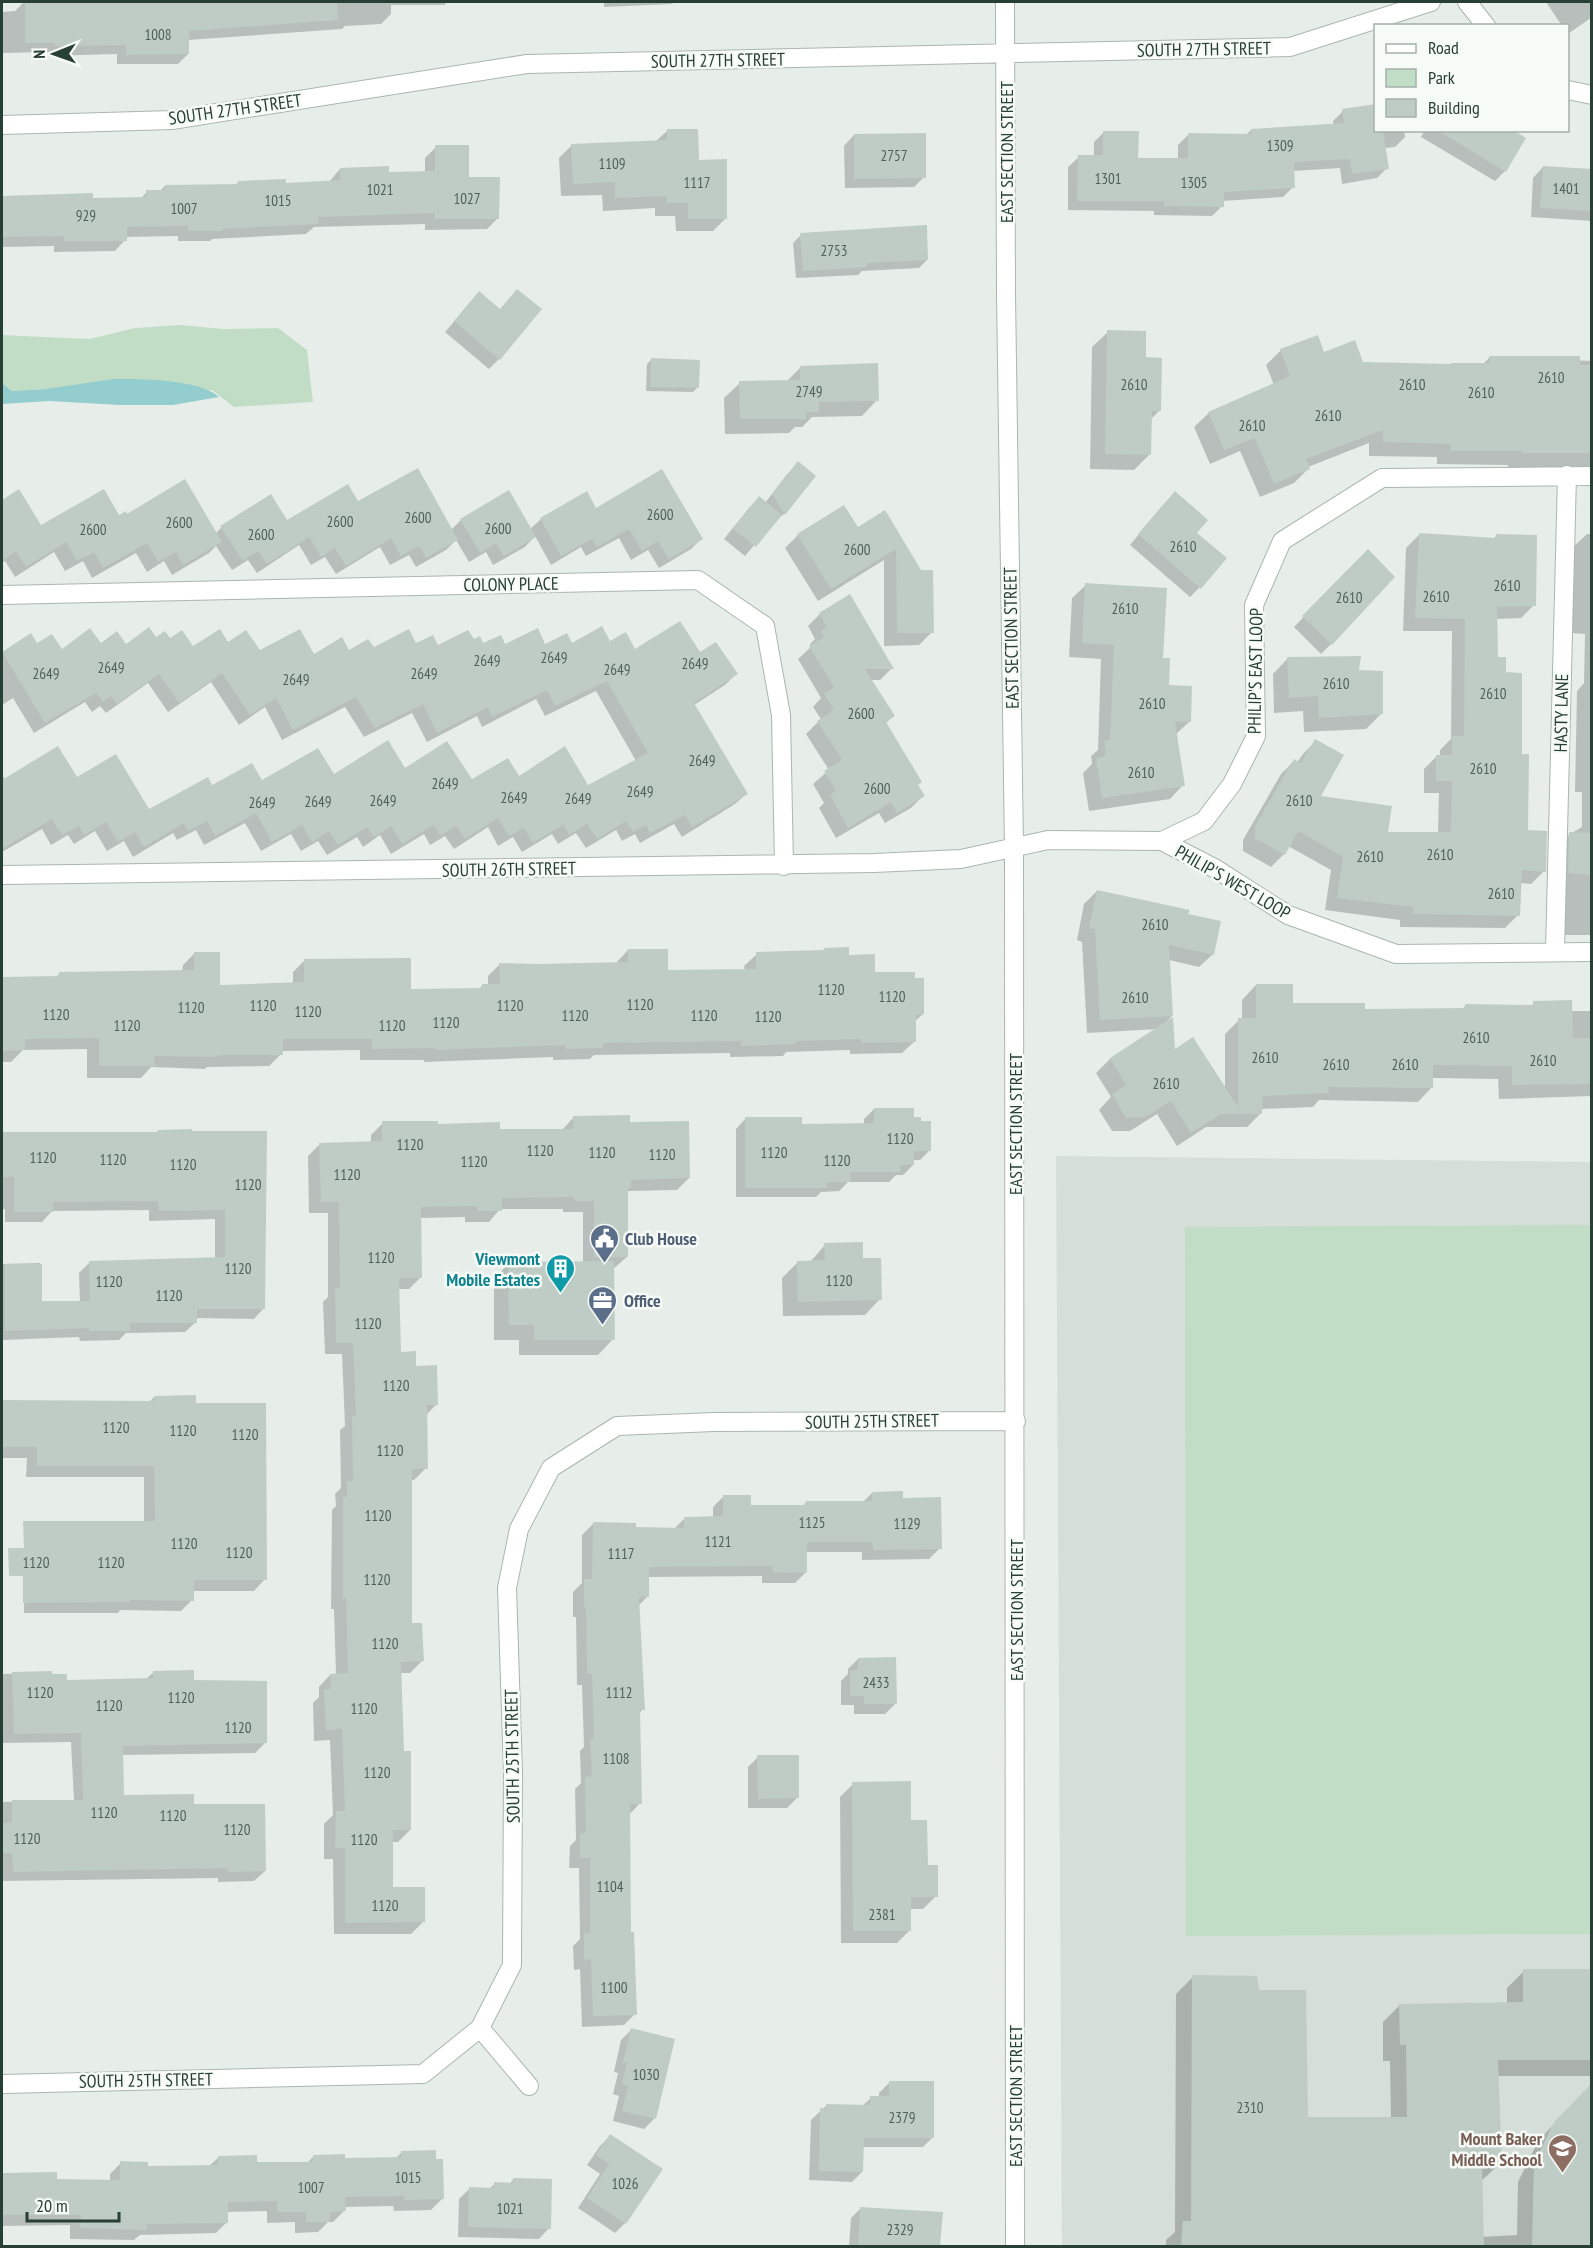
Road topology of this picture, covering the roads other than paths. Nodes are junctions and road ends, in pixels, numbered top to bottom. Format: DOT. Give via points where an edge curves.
graph roads {
  1 [pos="1005,2"];
  2 [pos="1431,2"];
  3 [pos="1467,2"];
  4 [pos="1484,24"];
  5 [pos="1006,52"];
  6 [pos="1569,90"];
  7 [pos="1592,95"];
  8 [pos="2,125"];
  9 [pos="1567,475"];
  10 [pos="1592,476"];
  11 [pos="2,595"];
  12 [pos="1162,841"];
  13 [pos="1014,848"];
  14 [pos="784,866"];
  15 [pos="2,875"];
  16 [pos="1555,951"];
  17 [pos="1592,952"];
  18 [pos="1016,1421"];
  19 [pos="480,2028"];
  20 [pos="2,2084"];
  21 [pos="530,2086"];
  22 [pos="1015,2247"];
  1 -- 5 [label="street, EAST SECTION STREET"];
  2 -- 5 [label="street, SOUTH 27TH STREET" via="1290,47"];
  3 -- 4 [label="street"];
  5 -- 8 [label="street, SOUTH 27TH STREET" via="527,64 172,120"];
  5 -- 13 [label="street, EAST SECTION STREET"];
  6 -- 7 [label="street"];
  9 -- 10 [label="street, PHILIP'S EAST LOOP"];
  9 -- 12 [label="street, PHILIP'S EAST LOOP" via="1382,478 1282,541 1254,605 1256,736 1232,784 1204,821"];
  9 -- 16 [label="street, HASTY LANE"];
  11 -- 14 [label="street, COLONY PLACE" via="698,580 765,626 782,715"];
  12 -- 13 [label="street, PHILIP'S WEST LOOP" via="1055,840"];
  12 -- 16 [label="street, PHILIP'S WEST LOOP" via="1216,869 1288,915 1396,954"];
  13 -- 14 [label="street, SOUTH 26TH STREET" via="961,859"];
  13 -- 18 [label="street, EAST SECTION STREET"];
  14 -- 15 [label="street, SOUTH 26TH STREET"];
  16 -- 17 [label="street, PHILIP'S WEST LOOP"];
  18 -- 19 [label="street, SOUTH 25TH STREET" via="617,1426 551,1468 519,1529 507,1588 513,1773 512,1965"];
  18 -- 22 [label="street, EAST SECTION STREET"];
  19 -- 20 [label="street, SOUTH 25TH STREET" via="423,2074"];
  19 -- 21 [label="street"];
}
